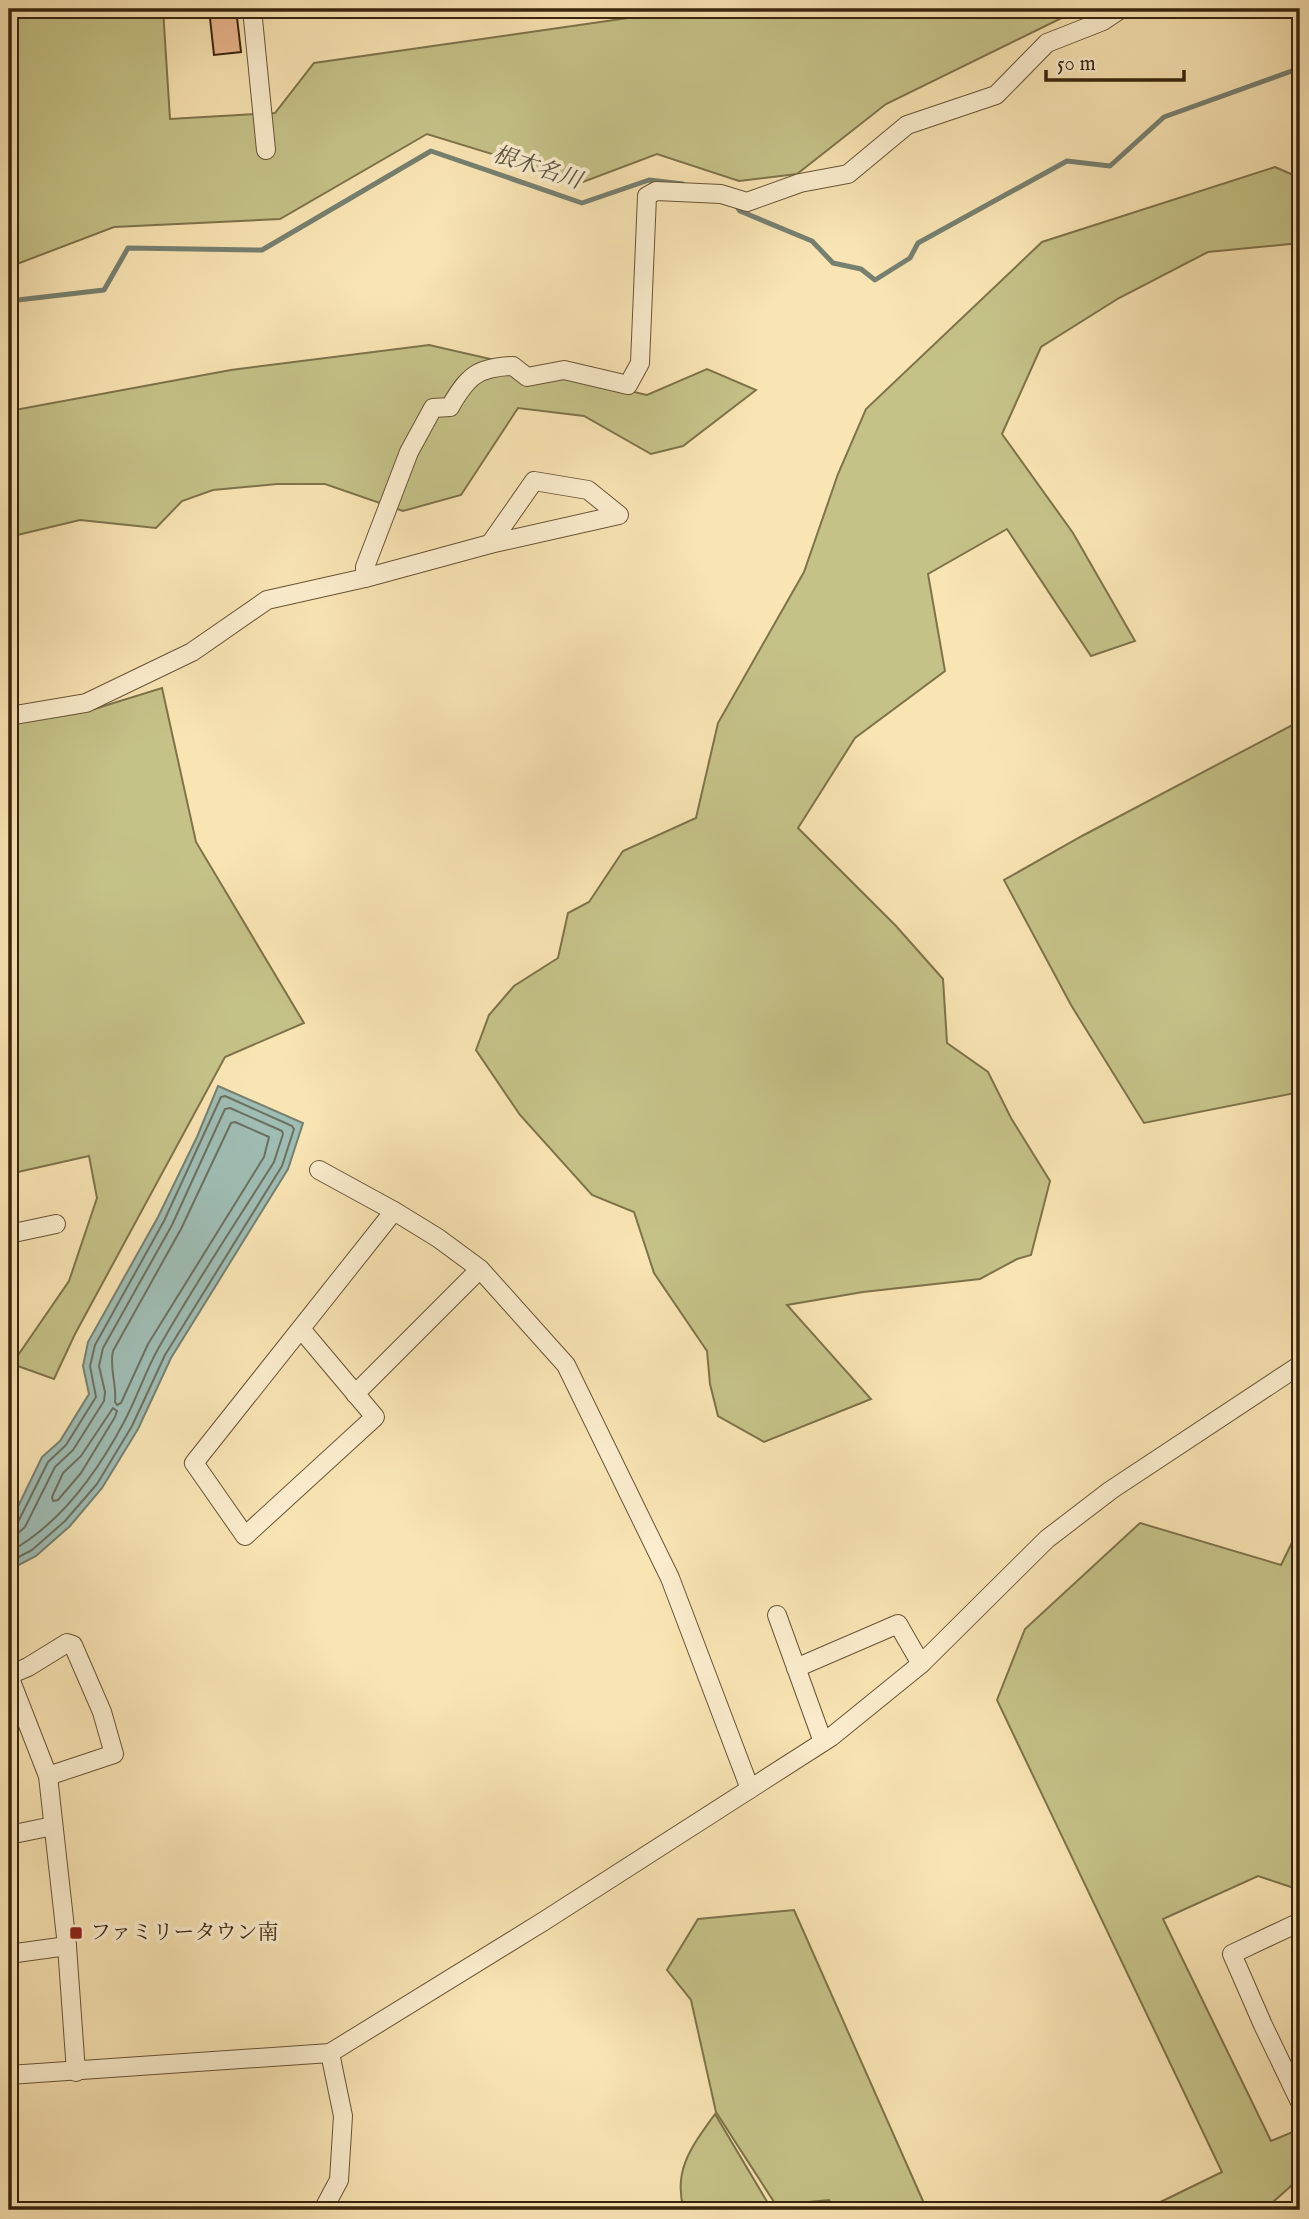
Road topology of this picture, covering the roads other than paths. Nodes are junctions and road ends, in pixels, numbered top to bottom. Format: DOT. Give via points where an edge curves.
graph roads {
  1 [pos="252,9"];
  2 [pos="1121,9"];
  3 [pos="266,150"];
  4 [pos="490,544"];
  5 [pos="365,578"];
  6 [pos="9,716"];
  7 [pos="319,1170"];
  8 [pos="394,1211"];
  9 [pos="56,1224"];
  10 [pos="9,1234"];
  11 [pos="480,1269"];
  12 [pos="301,1329"];
  13 [pos="1300,1365"];
  14 [pos="355,1394"];
  15 [pos="778,1615"];
  16 [pos="921,1664"];
  17 [pos="796,1668"];
  18 [pos="9,1675"];
  19 [pos="823,1742"];
  20 [pos="48,1776"];
  21 [pos="750,1789"];
  22 [pos="53,1826"];
  23 [pos="9,1835"];
  24 [pos="1300,1922"];
  25 [pos="67,1946"];
  26 [pos="9,1954"];
  27 [pos="330,2053"];
  28 [pos="76,2072"];
  29 [pos="9,2075"];
  30 [pos="1300,2102"];
  31 [pos="323,2210"];
  1 -- 3 [label="street"];
  2 -- 5 [label="street" via="1047,43 996,95 907,125 848,174 800,183 747,202 721,194 656,191 647,196 640,363 628,386 564,370 527,377 513,366 492,366 475,373 450,407 433,408 409,452 365,567"];
  4 -- 4 [label="street" via="554,530 619,515 588,489 534,481"];
  4 -- 5 [label="street"];
  5 -- 6 [label="street" via="267,600 192,652 86,703"];
  7 -- 8 [label="street"];
  8 -- 11 [label="street"];
  8 -- 12 [label="street"];
  9 -- 10 [label="street"];
  11 -- 14 [label="street"];
  11 -- 21 [label="street" via="566,1365 670,1578"];
  12 -- 14 [label="street"];
  12 -- 14 [label="street" via="194,1463 245,1536 375,1417"];
  13 -- 16 [label="street" via="1111,1490 1047,1539"];
  15 -- 17 [label="street"];
  16 -- 17 [label="street" via="898,1625"];
  16 -- 19 [label="street"];
  17 -- 19 [label="street"];
  18 -- 20 [label="street"];
  18 -- 20 [label="street" via="67,1643 72,1645 102,1712 114,1754"];
  19 -- 21 [label="street"];
  20 -- 22 [label="street"];
  21 -- 27 [label="street"];
  22 -- 23 [label="street"];
  22 -- 25 [label="street"];
  24 -- 30 [label="street" via="1232,1954"];
  25 -- 26 [label="street"];
  25 -- 28 [label="street"];
  27 -- 28 [label="street"];
  27 -- 31 [label="street" via="343,2116 340,2180"];
  28 -- 29 [label="street"];
}
